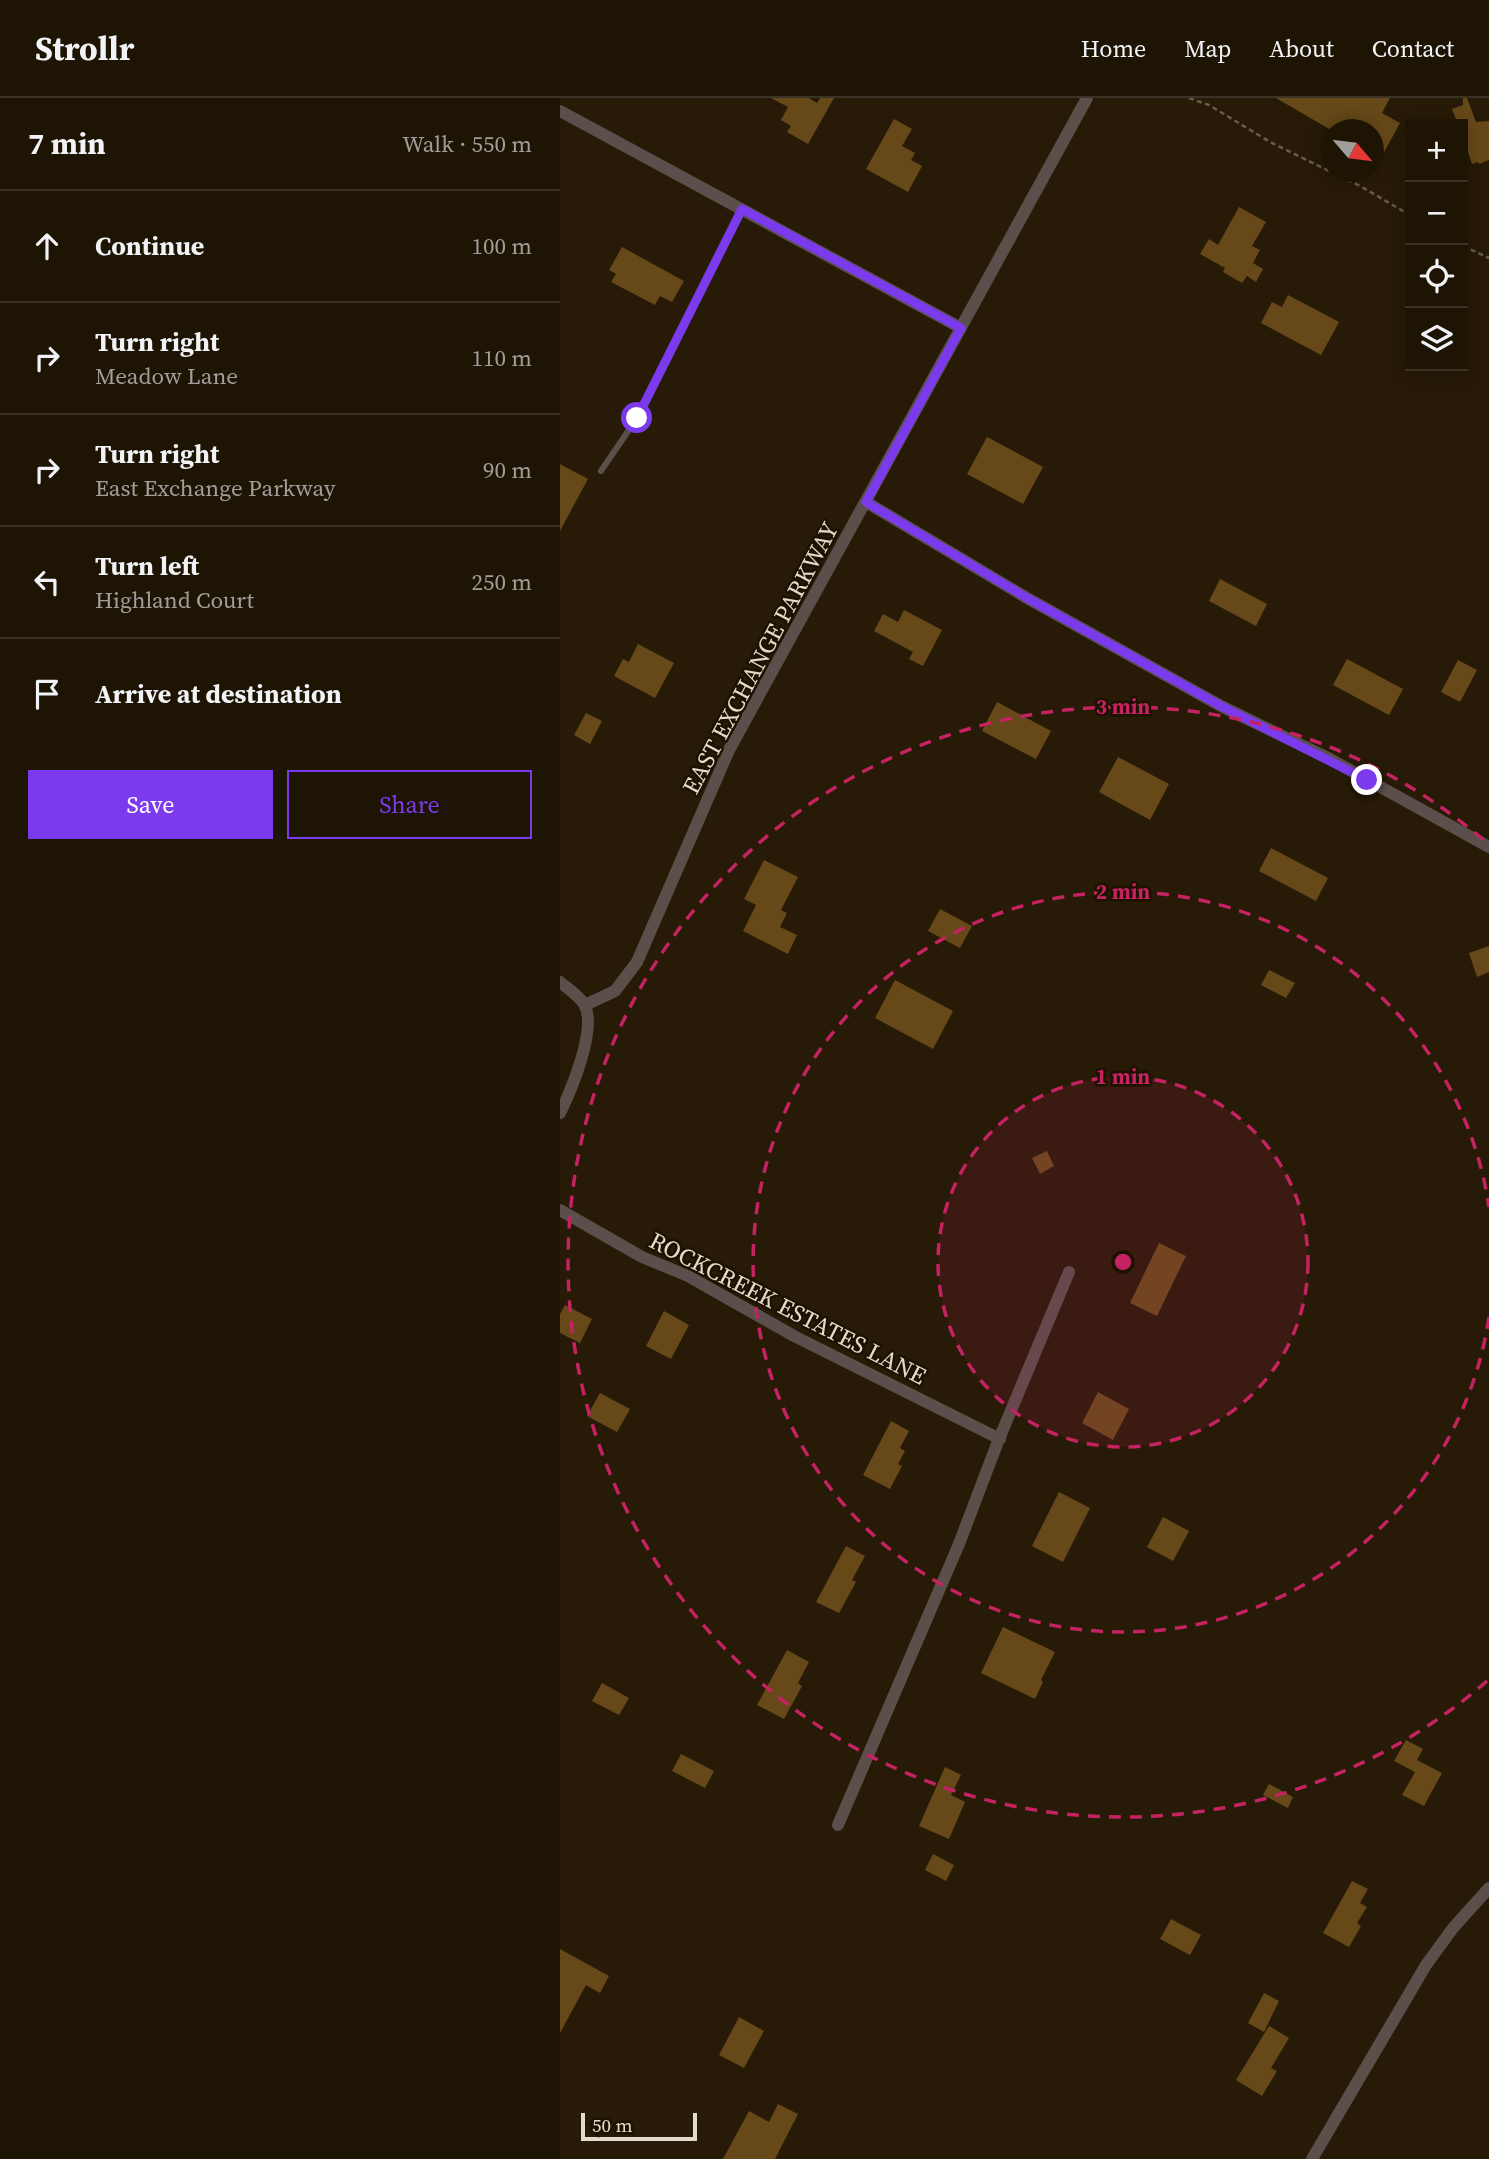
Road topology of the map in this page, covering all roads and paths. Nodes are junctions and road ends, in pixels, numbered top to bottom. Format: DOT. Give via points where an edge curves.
graph roads {
  1 [pos="1087,98"];
  2 [pos="1189,98"];
  3 [pos="560,111"];
  4 [pos="742,209"];
  5 [pos="1405,212"];
  6 [pos="1468,248"];
  7 [pos="1489,258"];
  8 [pos="961,328"];
  9 [pos="601,471"];
  10 [pos="866,502"];
  11 [pos="1489,847"];
  12 [pos="560,982"];
  13 [pos="585,1005"];
  14 [pos="560,1114"];
  15 [pos="560,1210"];
  16 [pos="1069,1272"];
  17 [pos="1000,1439"];
  18 [pos="838,1825"];
  19 [pos="1489,1888"];
  20 [pos="1312,2159"];
  1 -- 8 [label="street, EAST EXCHANGE PARKWAY"];
  2 -- 5 [label="path"];
  3 -- 4 [label="street"];
  4 -- 8 [label="street"];
  4 -- 9 [label="lane" via="637,418"];
  6 -- 7 [label="path"];
  8 -- 10 [label="street, EAST EXCHANGE PARKWAY"];
  10 -- 11 [label="street" via="1221,706 1330,759"];
  10 -- 13 [label="street, EAST EXCHANGE PARKWAY" via="729,750 637,962 615,991"];
  12 -- 13 [label="street"];
  13 -- 14 [label="street" via="589,1030"];
  15 -- 17 [label="street, ROCKCREEK ESTATES LANE" via="642,1257 688,1276 794,1336"];
  16 -- 17 [label="street"];
  17 -- 18 [label="street"];
  19 -- 20 [label="street" via="1426,1965"];
}
